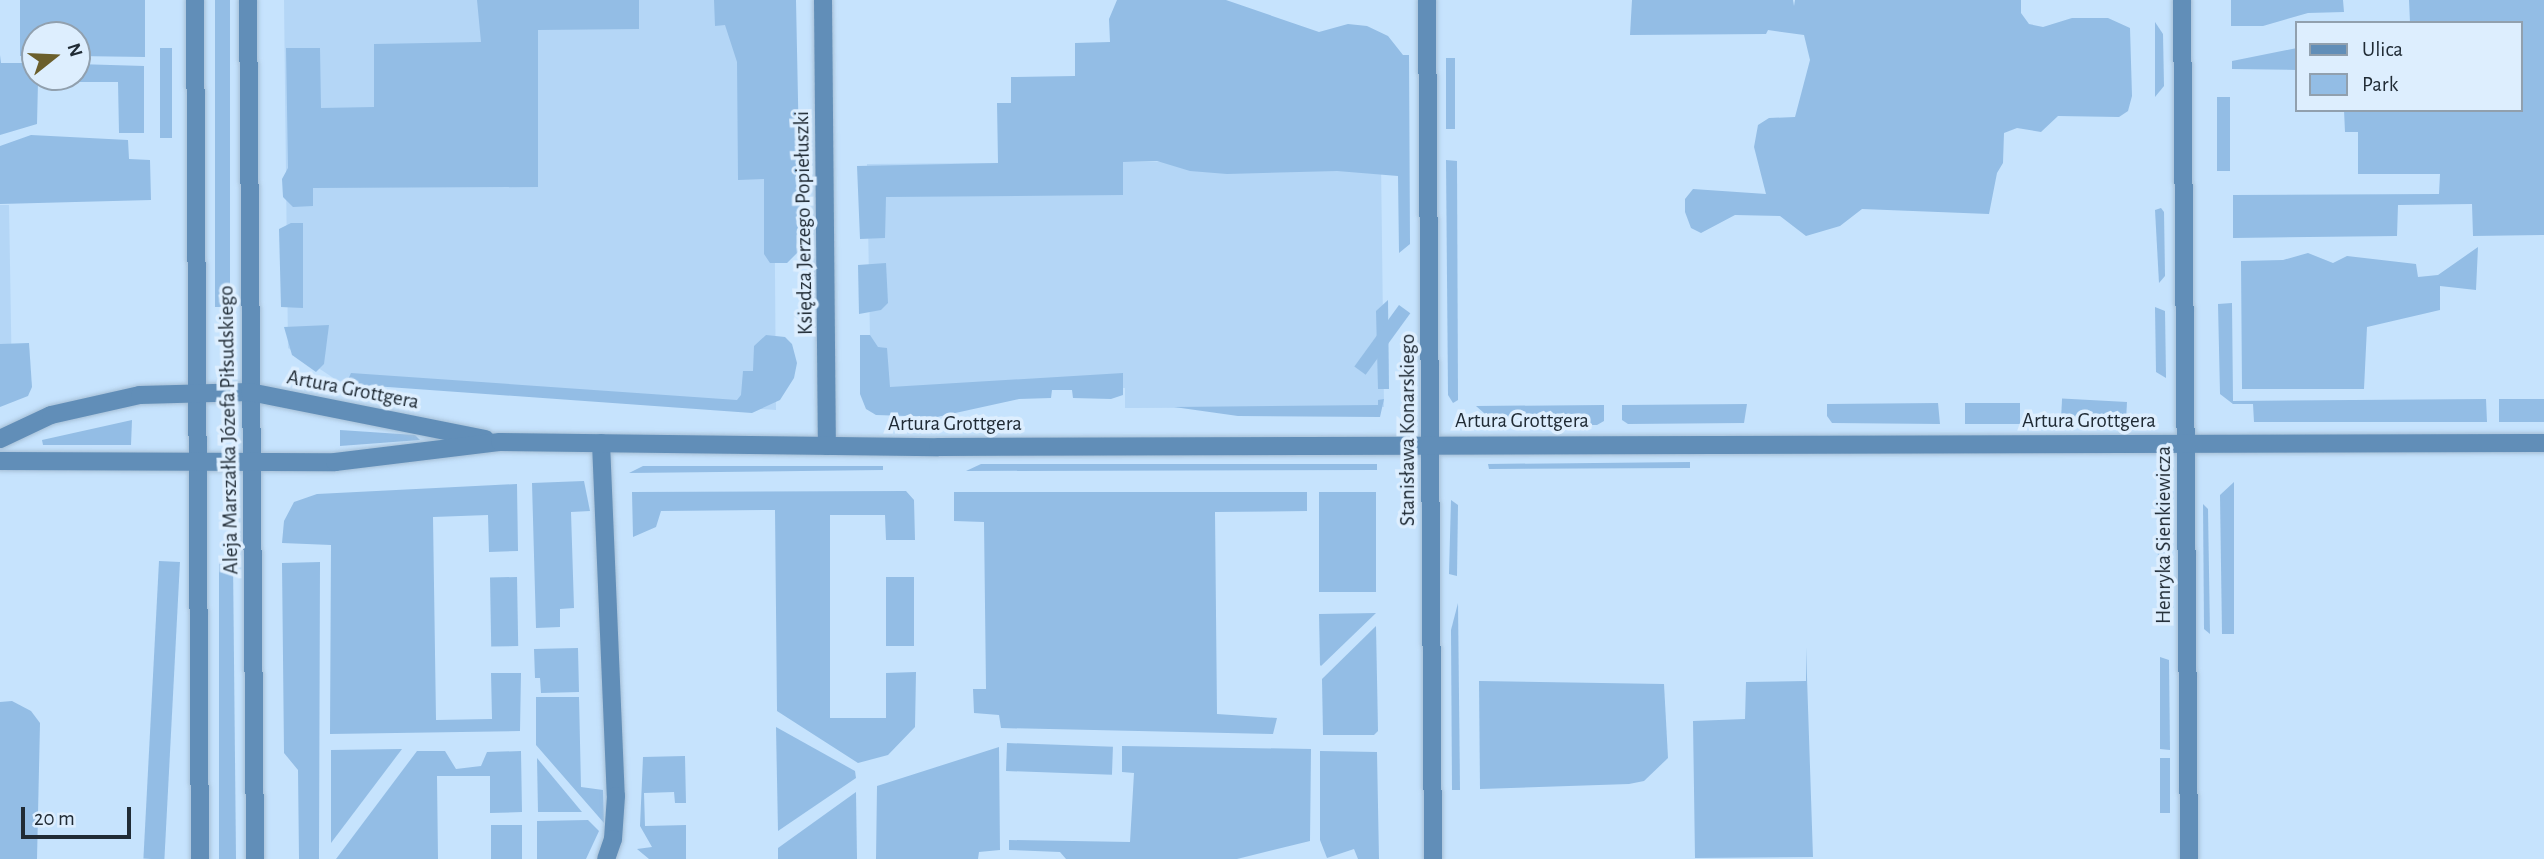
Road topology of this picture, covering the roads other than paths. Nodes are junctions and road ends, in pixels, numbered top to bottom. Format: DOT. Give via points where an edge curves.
graph roads {
  1 [pos="195,0"];
  2 [pos="248,0"];
  3 [pos="823,0"];
  4 [pos="1427,0"];
  5 [pos="2182,0"];
  6 [pos="250,392"];
  7 [pos="197,393"];
  8 [pos="0,439"];
  9 [pos="500,442"];
  10 [pos="601,443"];
  11 [pos="1430,443"];
  12 [pos="2186,443"];
  13 [pos="2544,443"];
  14 [pos="827,446"];
  15 [pos="0,461"];
  16 [pos="198,463"];
  17 [pos="251,465"];
  18 [pos="200,859"];
  19 [pos="255,859"];
  20 [pos="606,859"];
  21 [pos="1433,859"];
  22 [pos="2189,859"];
  1 -- 7 [label="street, Aleja Marszałka Józefa Piłsudskiego"];
  2 -- 6 [label="street, Aleja Marszałka Józefa Piłsudskiego"];
  3 -- 14 [label="street, Księdza Jerzego Popiełuszki"];
  4 -- 11 [label="street, Stanisława Konarskiego"];
  5 -- 12 [label="street, Henryka Sienkiewicza"];
  6 -- 7 [label="street, Artura Grottgera"];
  6 -- 9 [label="street, Artura Grottgera"];
  6 -- 17 [label="street, Aleja Marszałka Józefa Piłsudskiego"];
  7 -- 8 [label="street, Artura Grottgera" via="140,395 51,415"];
  7 -- 16 [label="street, Aleja Marszałka Józefa Piłsudskiego"];
  9 -- 10 [label="street, Artura Grottgera"];
  9 -- 17 [label="street, Artura Grottgera" via="398,456"];
  10 -- 14 [label="street, Artura Grottgera"];
  10 -- 20 [label="street" via="616,807"];
  11 -- 12 [label="street, Artura Grottgera"];
  11 -- 14 [label="street, Artura Grottgera"];
  11 -- 21 [label="street, Stanisława Konarskiego"];
  12 -- 13 [label="street, Artura Grottgera"];
  12 -- 22 [label="street, Henryka Sienkiewicza"];
  15 -- 16 [label="street, Artura Grottgera"];
  16 -- 17 [label="street, Artura Grottgera"];
  16 -- 18 [label="street, Aleja Marszałka Józefa Piłsudskiego"];
  17 -- 19 [label="street, Aleja Marszałka Józefa Piłsudskiego"];
}
